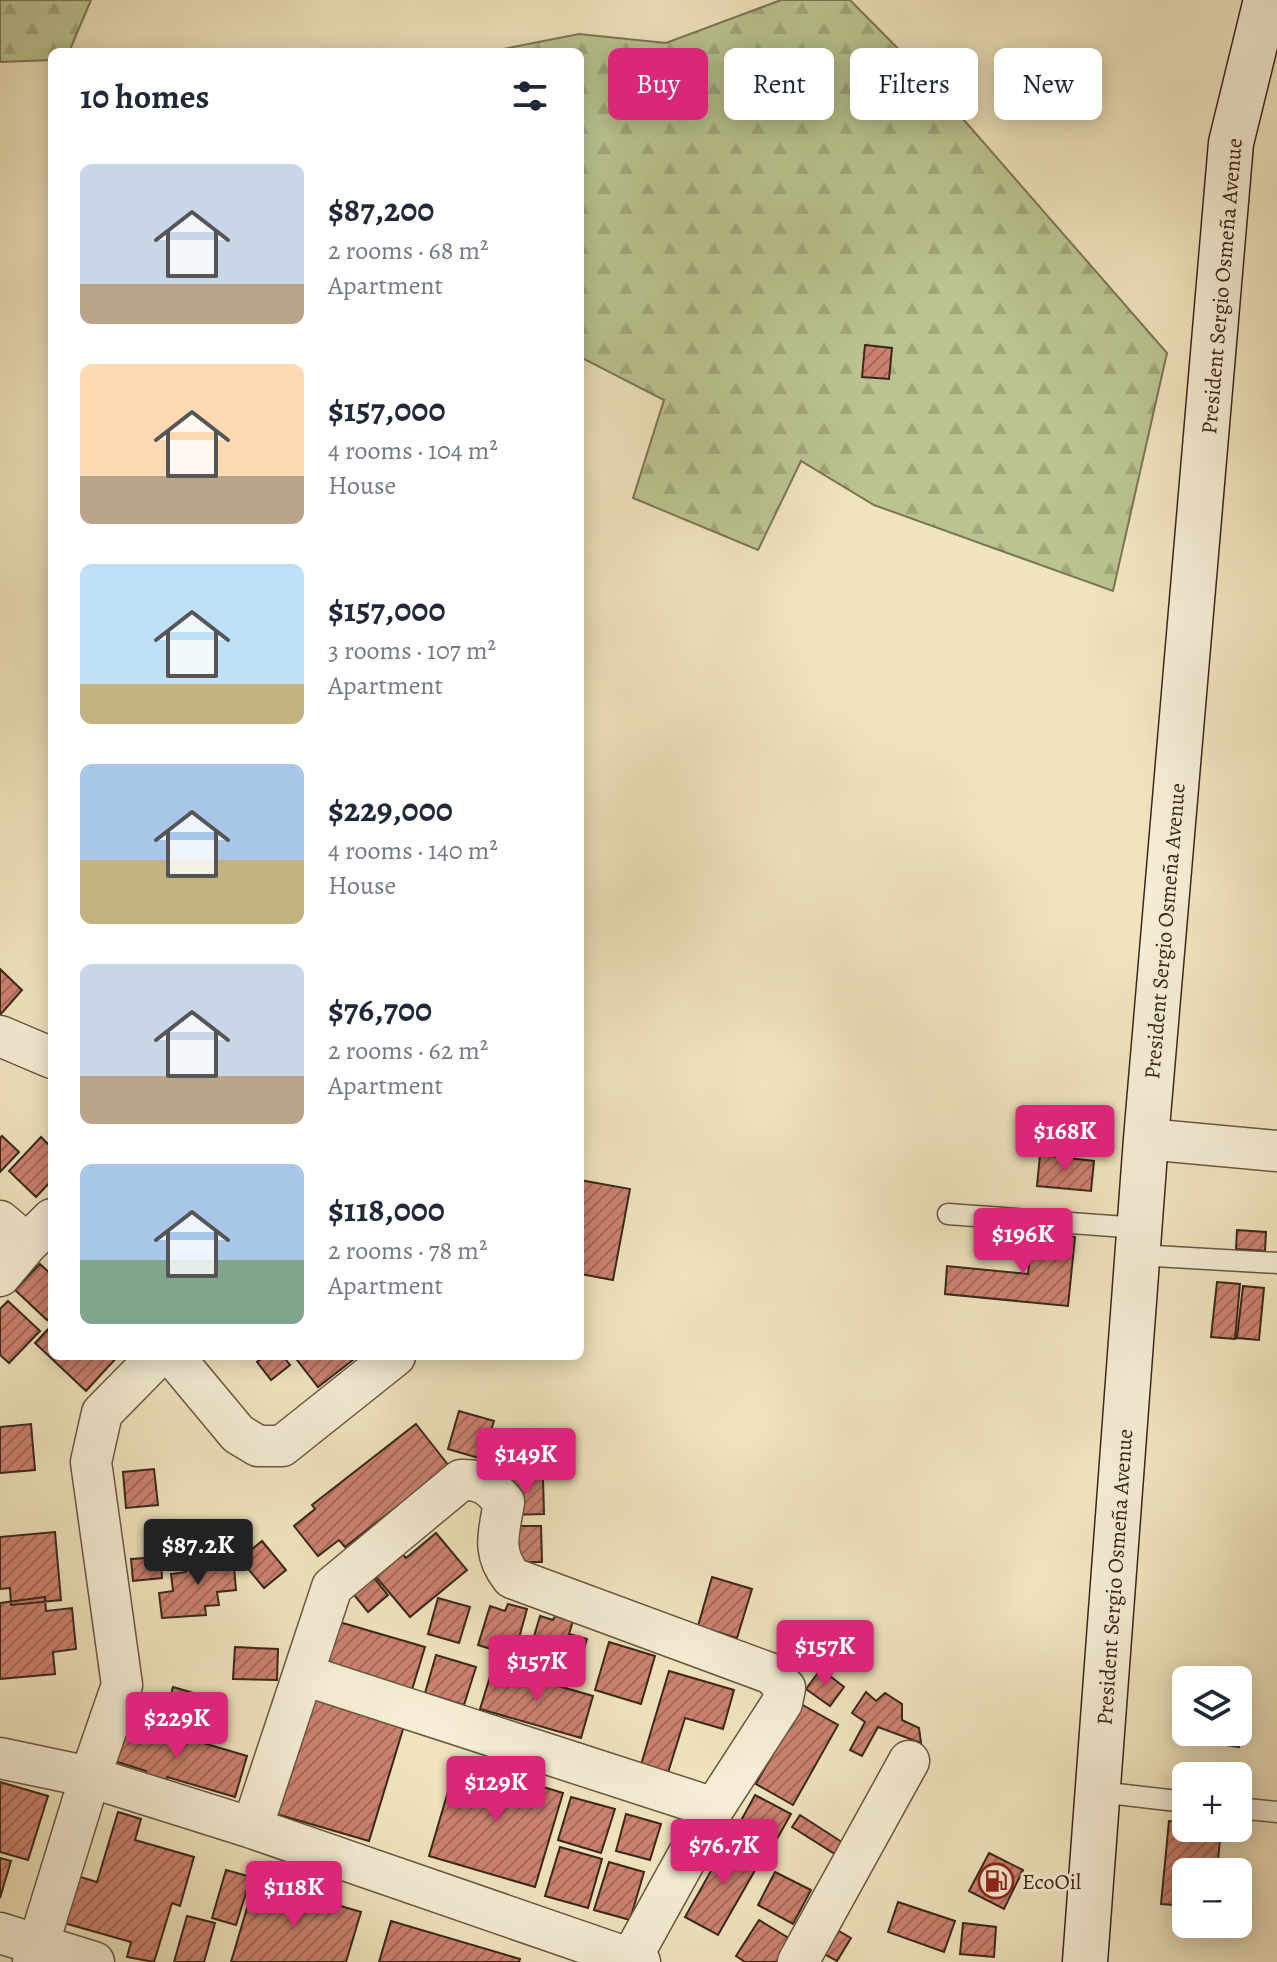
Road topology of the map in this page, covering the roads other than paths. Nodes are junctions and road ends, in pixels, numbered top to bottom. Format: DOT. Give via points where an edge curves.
graph roads {
  1 [pos="1266,0"];
  2 [pos="0,1036"];
  3 [pos="48,1056"];
  4 [pos="1146,1139"];
  5 [pos="1277,1151"];
  6 [pos="948,1214"];
  7 [pos="26,1228"];
  8 [pos="1138,1242"];
  9 [pos="1277,1263"];
  10 [pos="0,1276"];
  11 [pos="154,1360"];
  12 [pos="176,1360"];
  13 [pos="390,1360"];
  14 [pos="304,1675"];
  15 [pos="0,1758"];
  16 [pos="909,1761"];
  17 [pos="90,1777"];
  18 [pos="1099,1792"];
  19 [pos="1172,1800"];
  20 [pos="714,1808"];
  21 [pos="1252,1809"];
  22 [pos="1277,1812"];
  23 [pos="252,1828"];
  24 [pos="0,1933"];
  25 [pos="36,1953"];
  26 [pos="633,1961"];
  27 [pos="94,1962"];
  28 [pos="798,1962"];
  29 [pos="1085,1962"];
  1 -- 4 [label="main road, President Sergio Osmeña Avenue" via="1231,143"];
  2 -- 3 [label="street"];
  4 -- 5 [label="street"];
  4 -- 8 [label="main road, President Sergio Osmeña Avenue"];
  6 -- 8 [label="lane"];
  7 -- 10 [label="street"];
  8 -- 9 [label="lane"];
  8 -- 18 [label="main road, President Sergio Osmeña Avenue"];
  11 -- 17 [label="street" via="102,1413 91,1462 122,1685"];
  12 -- 13 [label="street" via="238,1434 258,1446 282,1446"];
  14 -- 20 [label="street"];
  14 -- 20 [label="street" via="332,1587 461,1480 475,1479 504,1502 497,1550 512,1578 772,1674 785,1688 782,1703"];
  14 -- 23 [label="street"];
  15 -- 17 [label="street"];
  16 -- 28 [label="street"];
  17 -- 23 [label="street"];
  17 -- 25 [label="street"];
  18 -- 19 [label="lane"];
  18 -- 29 [label="main road, President Sergio Osmeña Avenue"];
  20 -- 26 [label="street"];
  21 -- 22 [label="lane"];
  23 -- 26 [label="street"];
  24 -- 25 [label="street"];
  25 -- 27 [label="street"];
}
